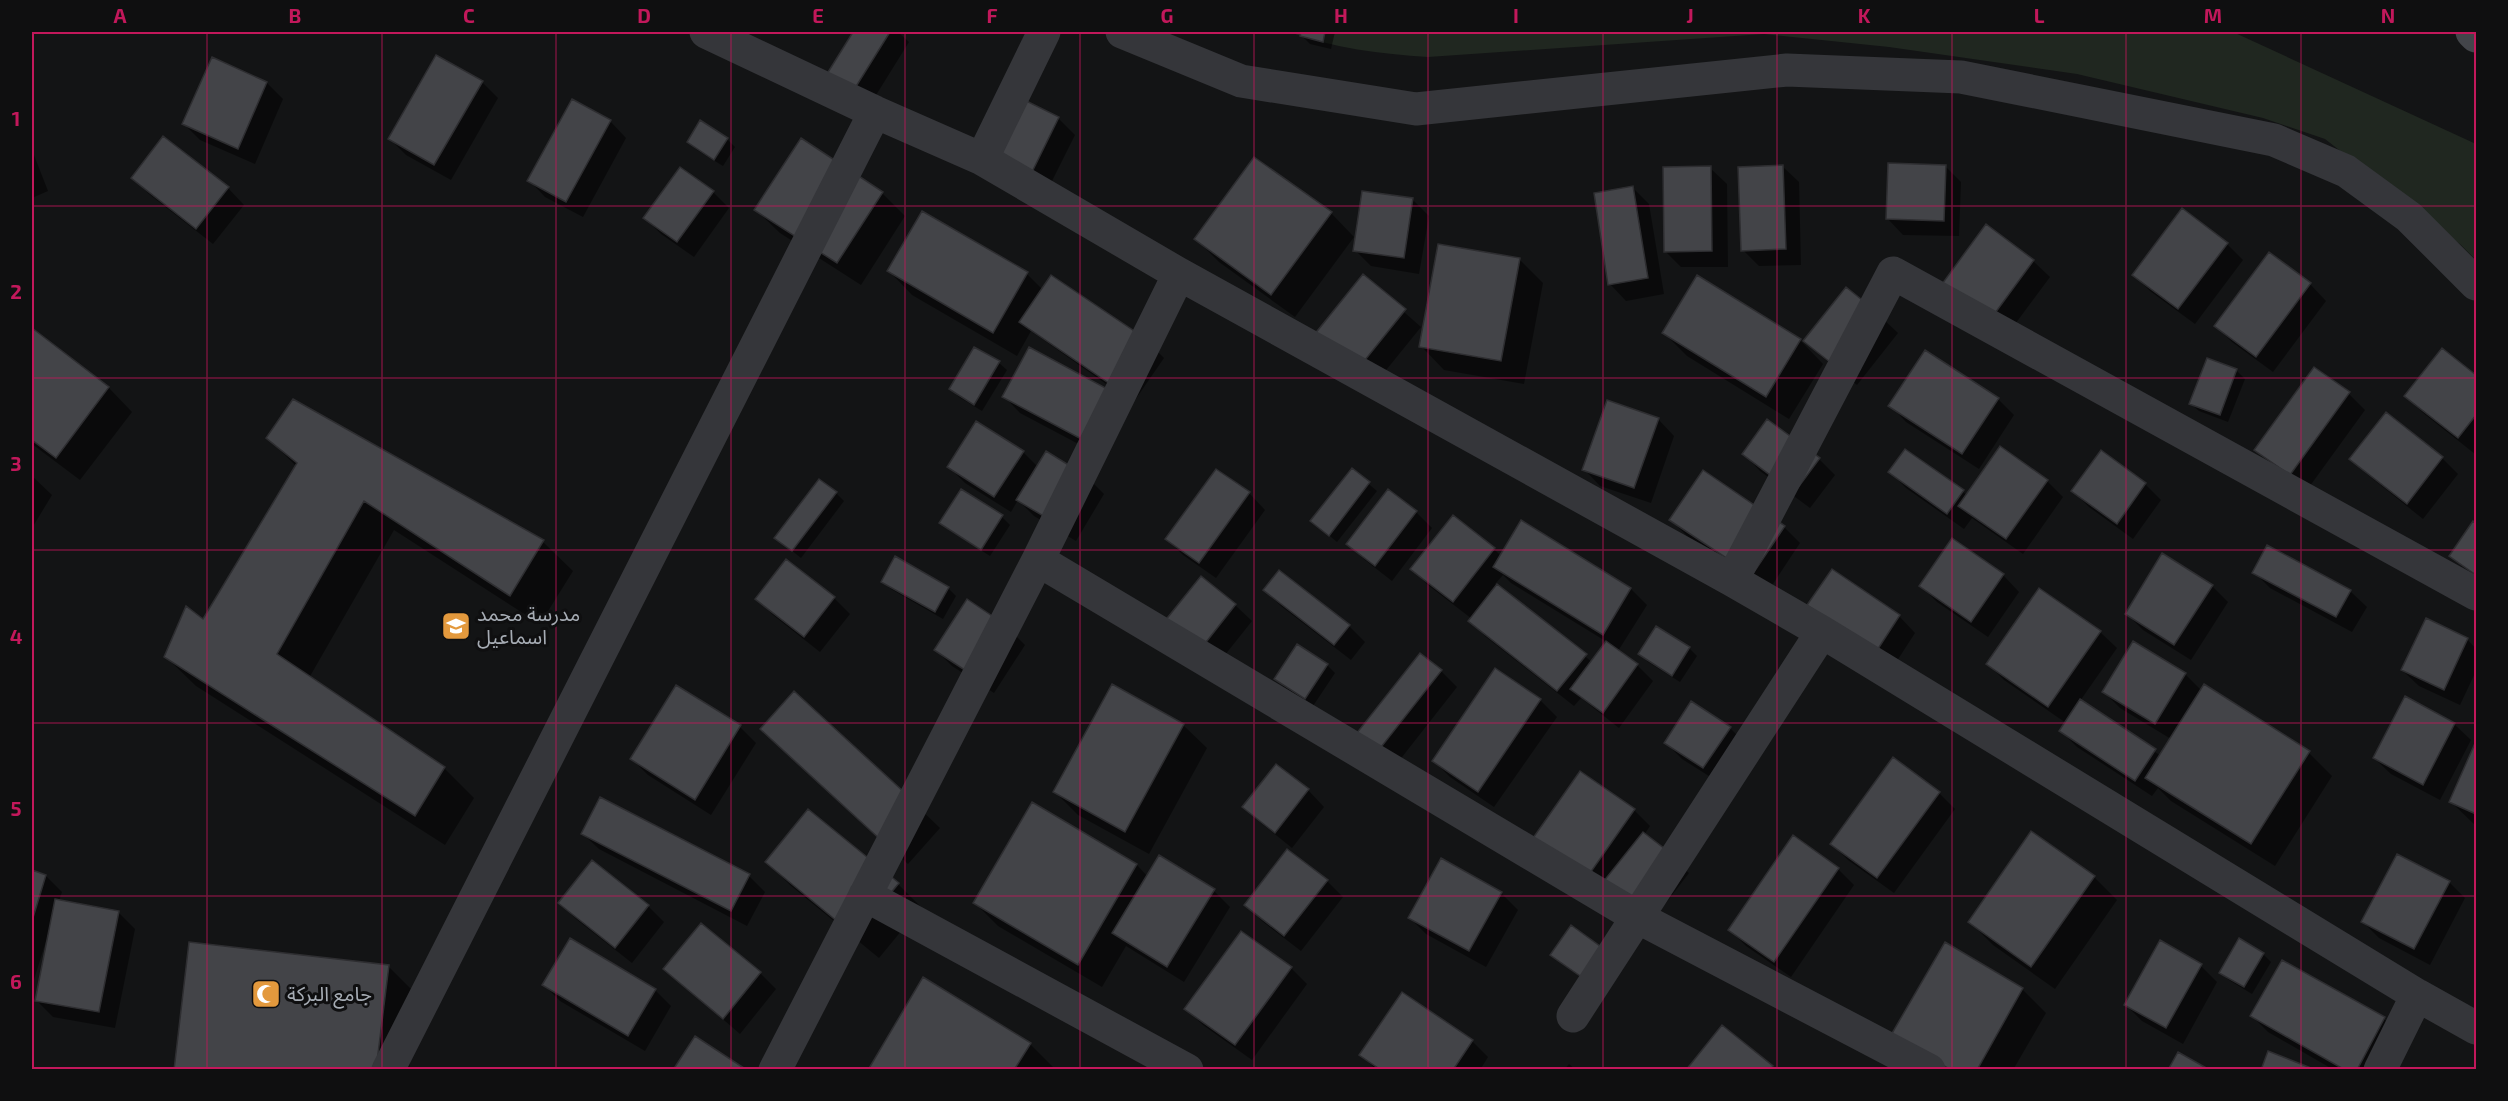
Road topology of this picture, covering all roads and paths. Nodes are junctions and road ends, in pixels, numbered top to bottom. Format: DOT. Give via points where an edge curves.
graph roads {
  1 [pos="706,32"];
  2 [pos="1044,32"];
  3 [pos="1122,32"];
  4 [pos="2472,32"];
  5 [pos="2476,36"];
  6 [pos="875,112"];
  7 [pos="982,159"];
  8 [pos="1179,274"];
  9 [pos="2476,284"];
  10 [pos="1038,561"];
  11 [pos="1732,580"];
  12 [pos="2476,594"];
  13 [pos="1821,632"];
  14 [pos="865,895"];
  15 [pos="1639,918"];
  16 [pos="2417,995"];
  17 [pos="1574,1016"];
  18 [pos="2476,1028"];
  19 [pos="390,1069"];
  20 [pos="775,1070"];
  21 [pos="1187,1070"];
  22 [pos="1929,1070"];
  23 [pos="2380,1070"];
  1 -- 6 [label="street"];
  2 -- 7 [label="street"];
  3 -- 9 [label="street" via="1241,81 1416,109 1787,70 1961,77 2274,140 2346,171 2409,217"];
  4 -- 5 [label="main road"];
  6 -- 7 [label="street"];
  6 -- 19 [label="street"];
  7 -- 8 [label="street"];
  8 -- 10 [label="street"];
  8 -- 11 [label="street"];
  10 -- 14 [label="street"];
  10 -- 15 [label="street"];
  11 -- 12 [label="street" via="1893,273"];
  11 -- 13 [label="street"];
  13 -- 15 [label="street"];
  13 -- 16 [label="street"];
  14 -- 20 [label="street"];
  14 -- 21 [label="street"];
  15 -- 17 [label="street"];
  15 -- 22 [label="street"];
  16 -- 18 [label="street"];
  16 -- 23 [label="street"];
}
